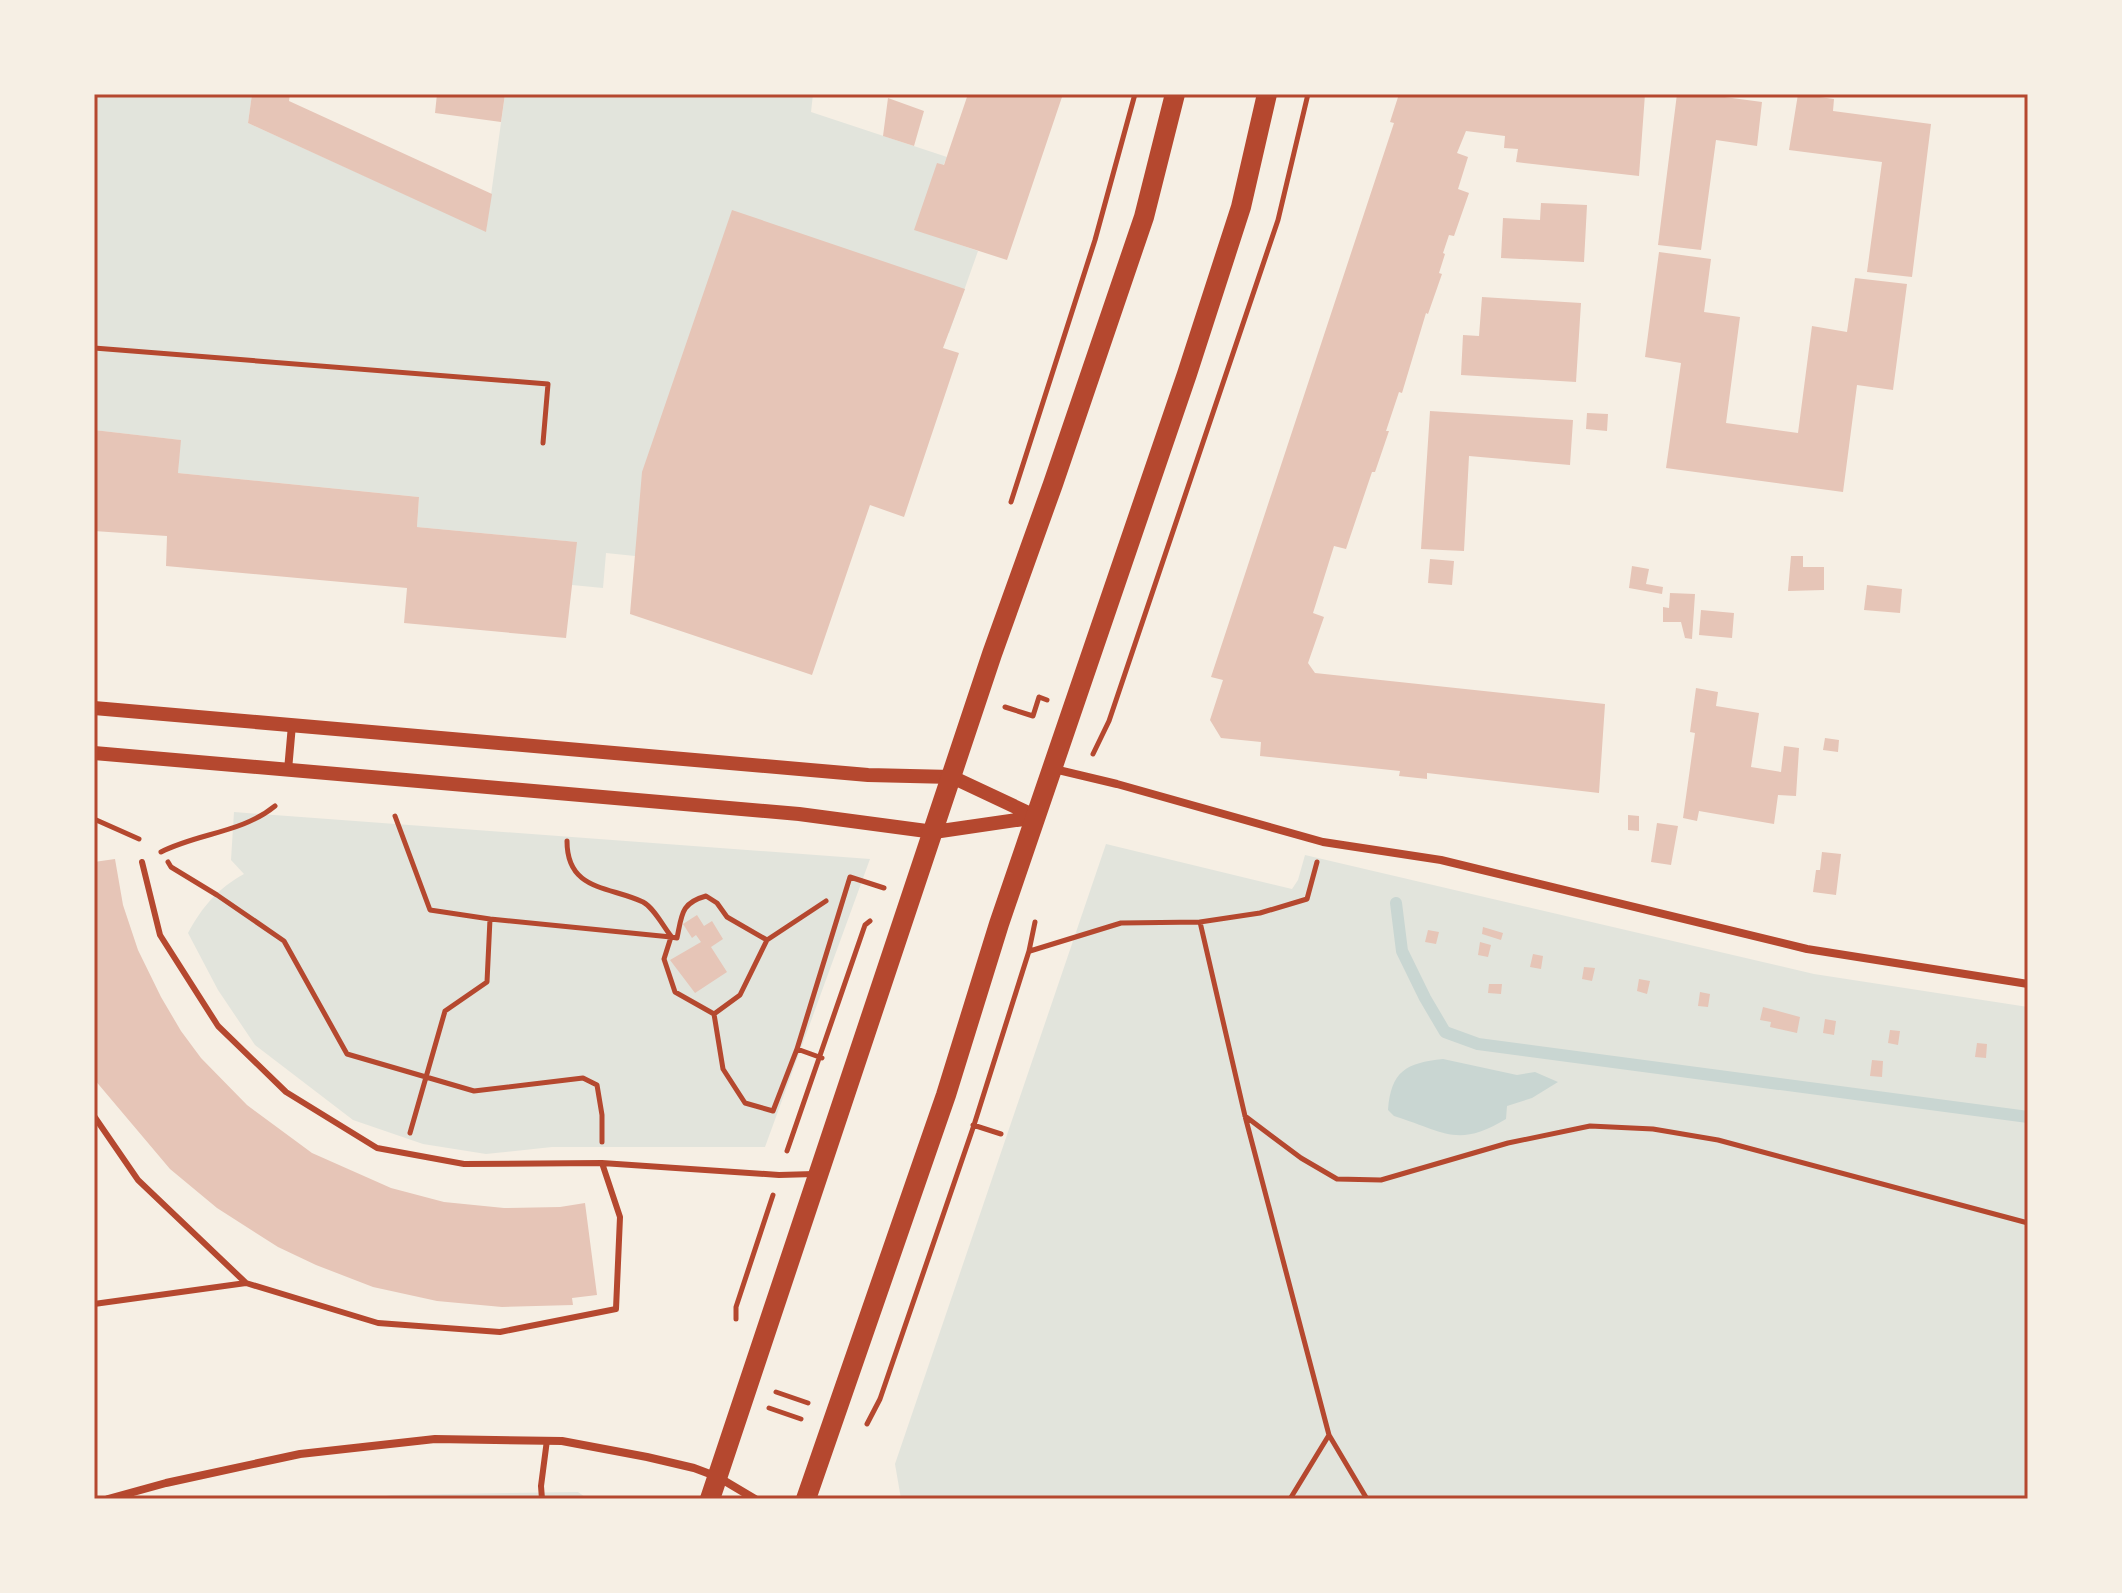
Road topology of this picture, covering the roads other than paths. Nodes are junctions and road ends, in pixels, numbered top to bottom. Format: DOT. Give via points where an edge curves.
graph roads {
  1 [pos="1175,94"];
  2 [pos="1267,94"];
  3 [pos="94,708"];
  4 [pos="292,725"];
  5 [pos="94,753"];
  6 [pos="1053,768"];
  7 [pos="288,770"];
  8 [pos="952,777"];
  9 [pos="1037,817"];
  10 [pos="934,832"];
  11 [pos="142,862"];
  12 [pos="2028,984"];
  13 [pos="94,1116"];
  14 [pos="602,1163"];
  15 [pos="817,1174"];
  16 [pos="246,1283"];
  17 [pos="94,1304"];
  18 [pos="547,1440"];
  19 [pos="718,1477"];
  20 [pos="108,1499"];
  21 [pos="542,1499"];
  22 [pos="710,1499"];
  23 [pos="755,1499"];
  24 [pos="806,1499"];
  1 -- 8 [label="main road" via="1144,217"];
  2 -- 6 [label="main road" via="1241,207"];
  3 -- 4 [label="street"];
  4 -- 7 [label="street"];
  4 -- 8 [label="street" via="868,775"];
  5 -- 7 [label="street"];
  6 -- 9 [label="main road"];
  6 -- 12 [label="street" via="1323,842 1441,860 1807,949"];
  7 -- 10 [label="street" via="799,814"];
  8 -- 9 [label="street"];
  8 -- 10 [label="main road"];
  9 -- 10 [label="street"];
  9 -- 24 [label="main road"];
  10 -- 15 [label="main road"];
  11 -- 14 [label="lane" via="160,935 218,1026 286,1092 377,1148 464,1164"];
  13 -- 16 [label="lane" via="138,1180"];
  14 -- 15 [label="lane"];
  14 -- 16 [label="lane" via="620,1217 616,1309 485,1331 378,1323"];
  15 -- 19 [label="main road"];
  16 -- 17 [label="lane"];
  18 -- 19 [label="street" via="647,1457"];
  18 -- 20 [label="street" via="435,1439 300,1454"];
  18 -- 21 [label="lane"];
  19 -- 22 [label="main road"];
  19 -- 23 [label="street"];
}
